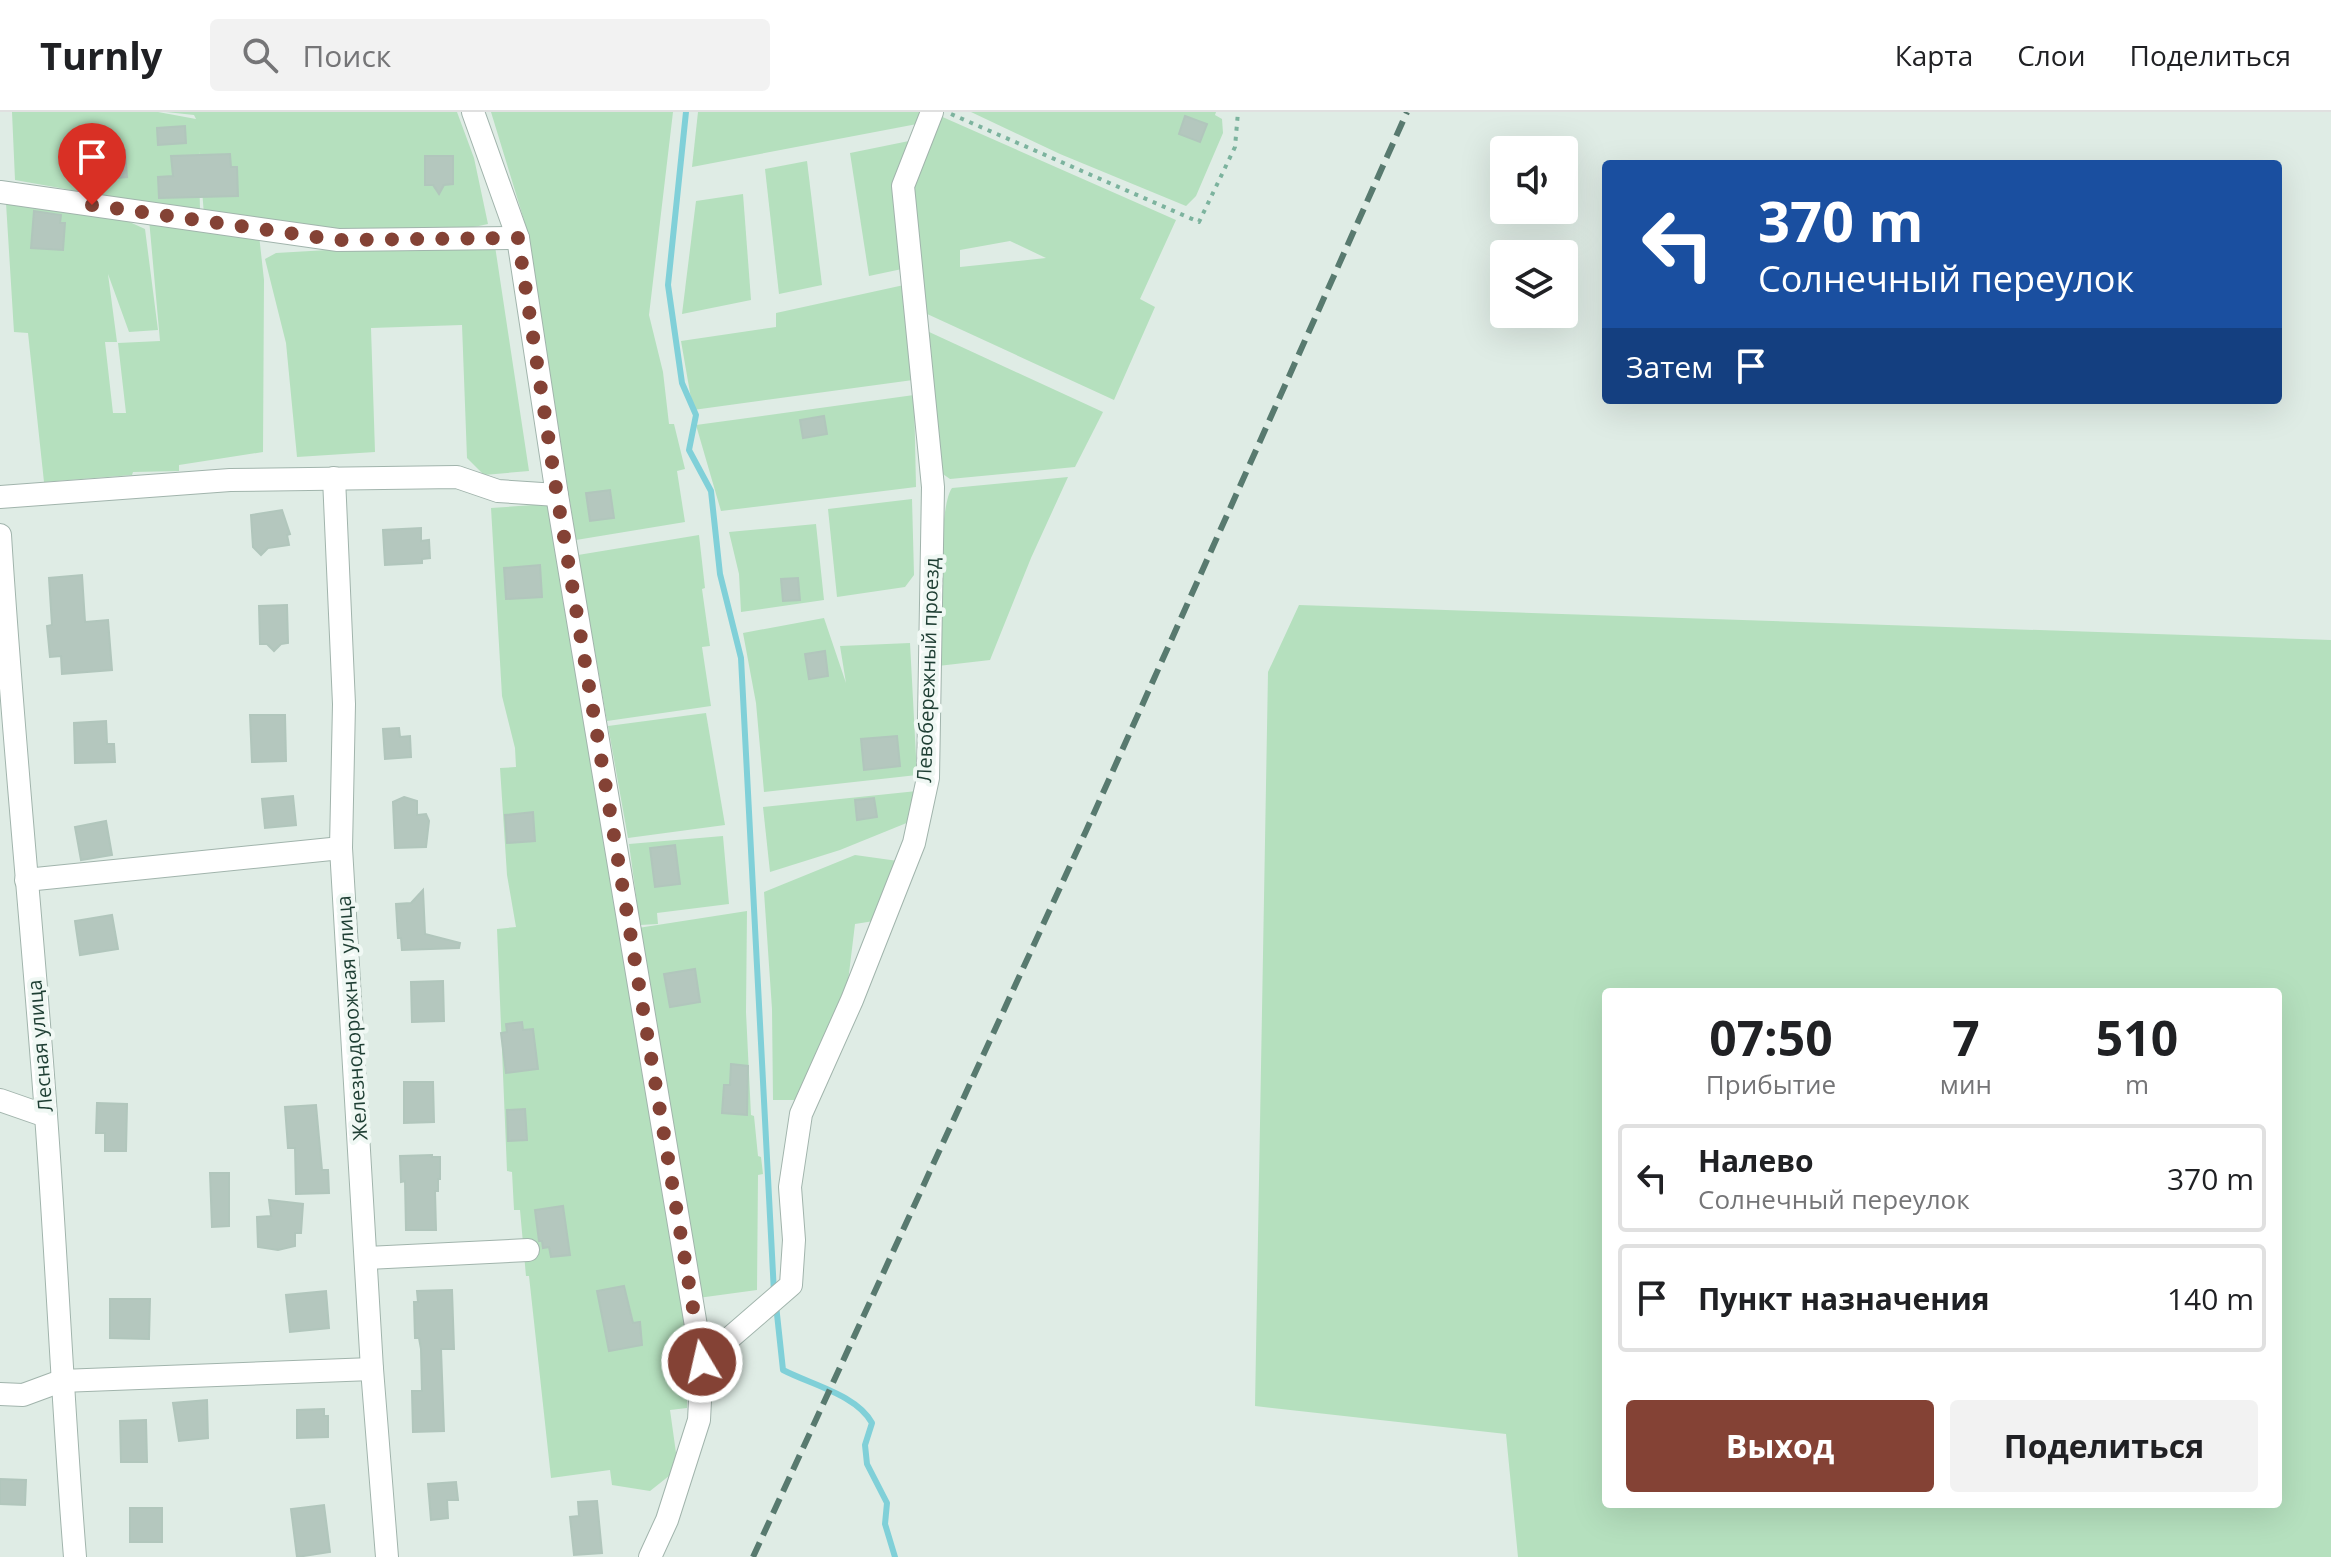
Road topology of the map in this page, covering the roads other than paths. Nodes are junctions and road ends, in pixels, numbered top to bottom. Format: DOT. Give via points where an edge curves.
graph roads {
  1 [pos="473,112"];
  2 [pos="932,112"];
  3 [pos="0,192"];
  4 [pos="518,238"];
  5 [pos="334,478"];
  6 [pos="557,495"];
  7 [pos="0,497"];
  8 [pos="0,535"];
  9 [pos="341,848"];
  10 [pos="26,880"];
  11 [pos="0,1100"];
  12 [pos="46,1116"];
  13 [pos="528,1250"];
  14 [pos="367,1258"];
  15 [pos="702,1362"];
  16 [pos="372,1369"];
  17 [pos="61,1381"];
  18 [pos="0,1394"];
  19 [pos="75,1557"];
  20 [pos="387,1557"];
  21 [pos="650,1557"];
  1 -- 4 [label="street"];
  2 -- 15 [label="street, Левобережный проезд" via="903,186 933,487 928,778 914,843 801,1114 790,1187 791,1285"];
  3 -- 4 [label="street" via="338,240"];
  4 -- 6 [label="street"];
  5 -- 6 [label="street" via="457,477 498,491"];
  5 -- 7 [label="street"];
  5 -- 9 [label="street, Железнодорожная улица" via="344,704"];
  6 -- 15 [label="street"];
  8 -- 10 [label="street, Лесная улица"];
  9 -- 10 [label="street"];
  9 -- 14 [label="street, Железнодорожная улица"];
  10 -- 12 [label="street, Лесная улица"];
  11 -- 12 [label="street"];
  12 -- 17 [label="street, Лесная улица"];
  13 -- 14 [label="street"];
  14 -- 16 [label="street, Железнодорожная улица"];
  15 -- 21 [label="street" via="699,1420"];
  16 -- 17 [label="street"];
  16 -- 20 [label="street, Железнодорожная улица"];
  17 -- 18 [label="street" via="23,1395"];
  17 -- 19 [label="street, Лесная улица"];
}
